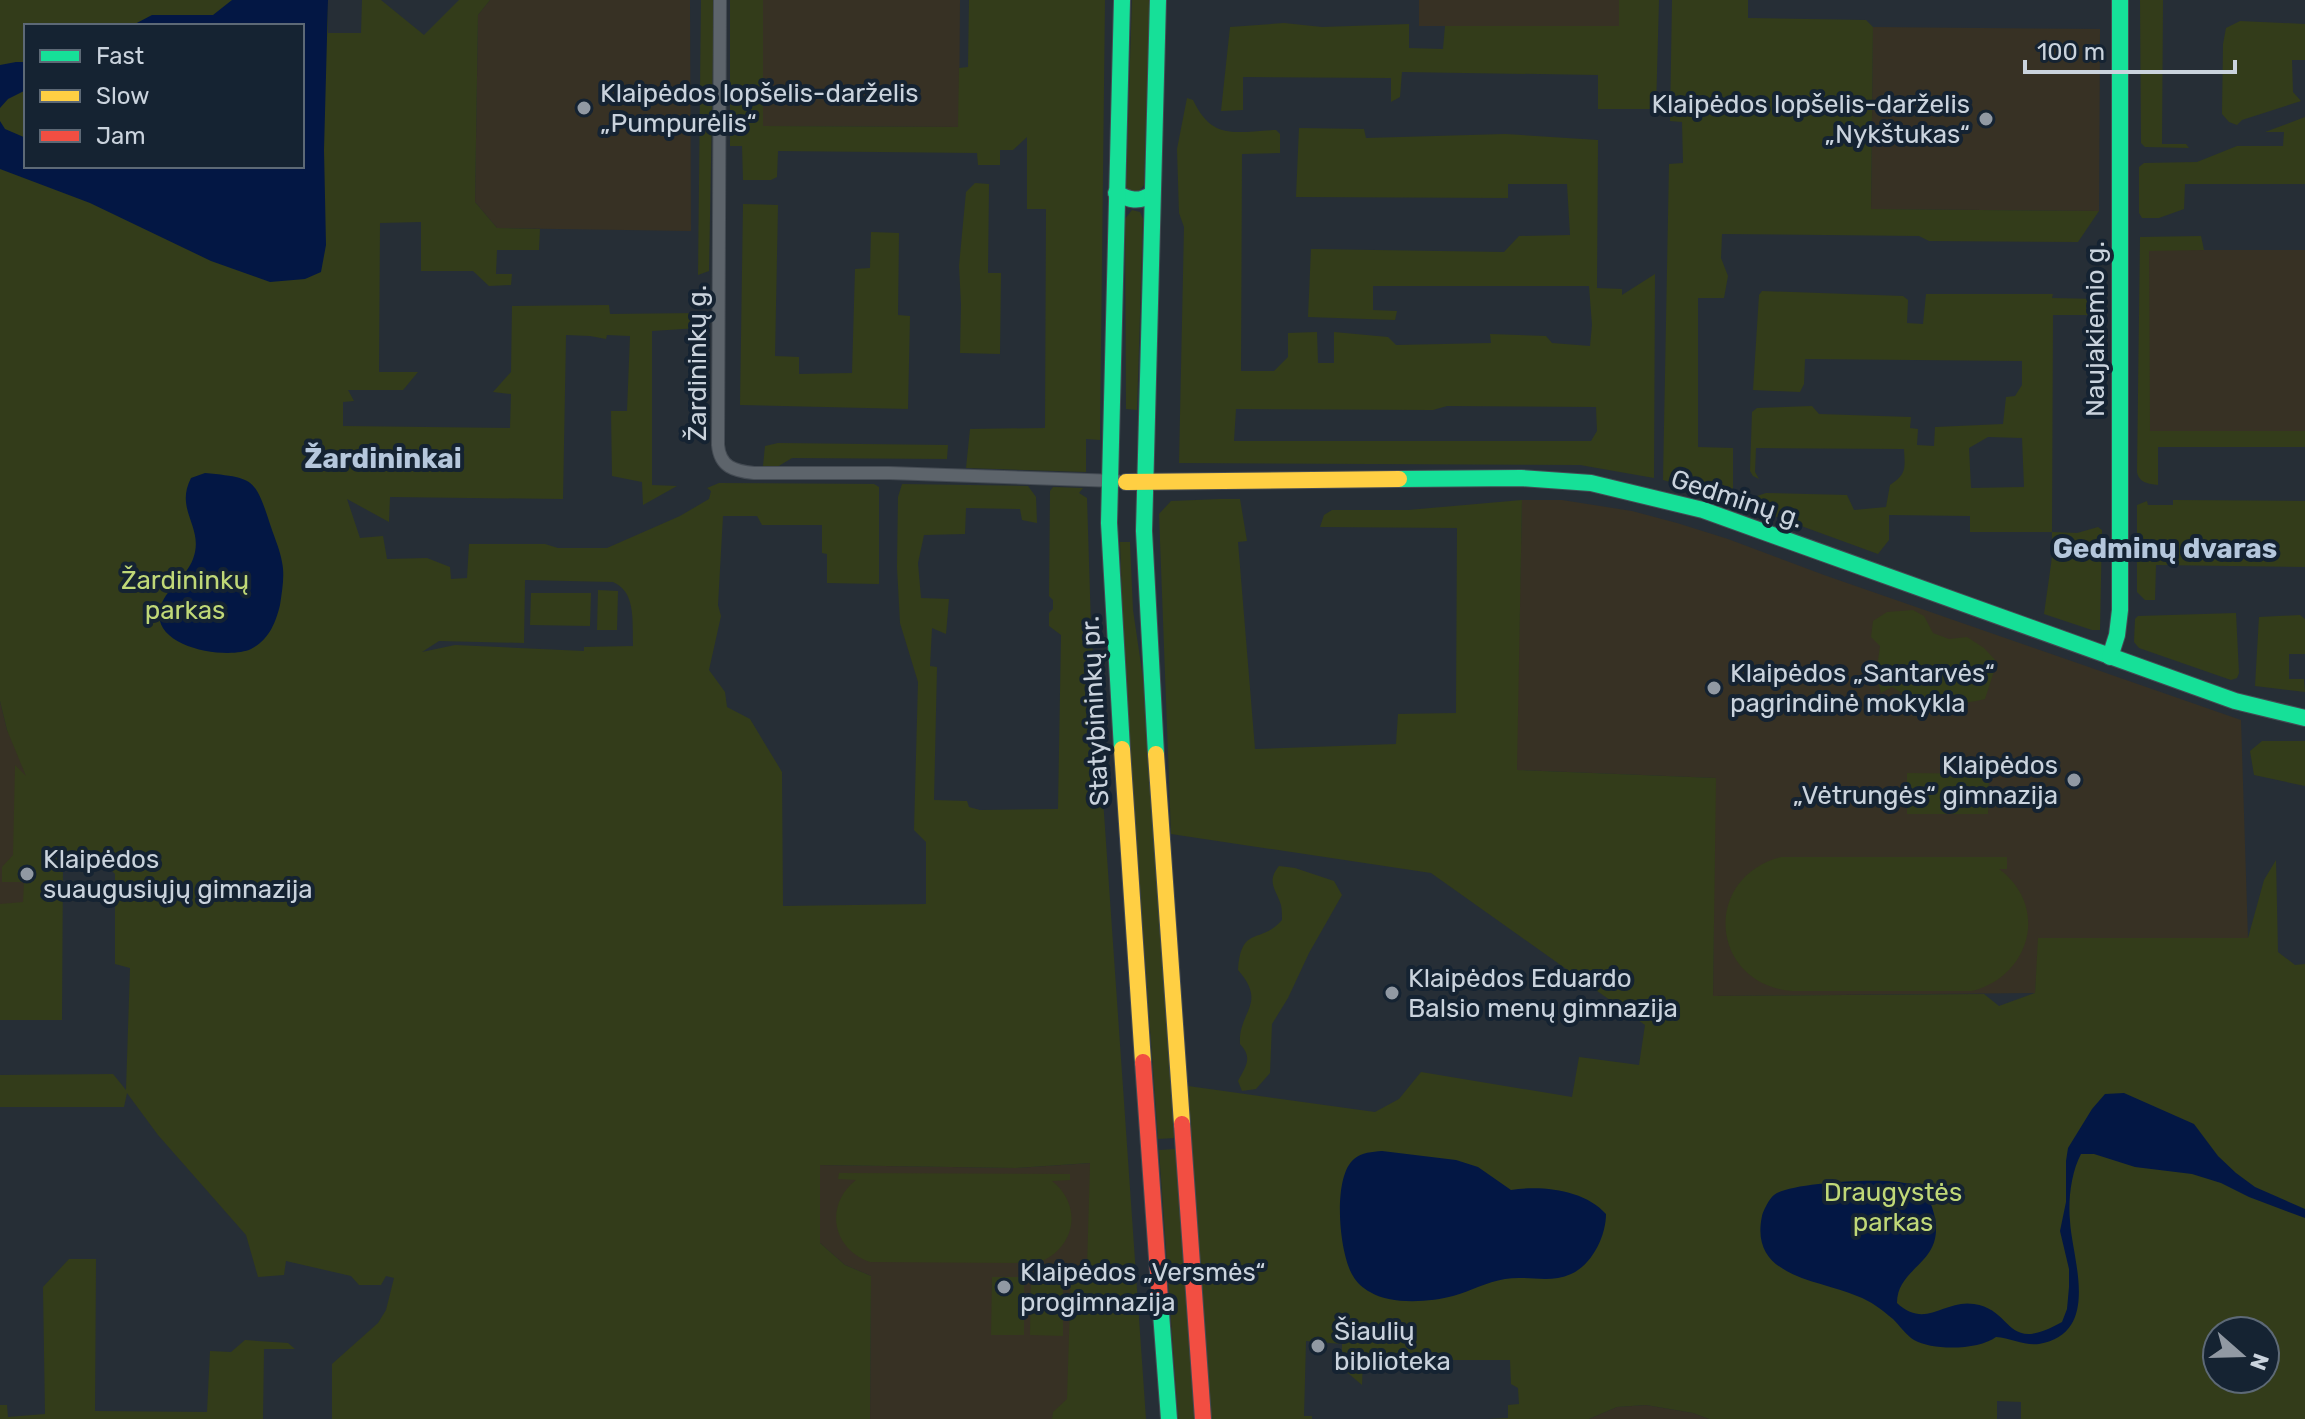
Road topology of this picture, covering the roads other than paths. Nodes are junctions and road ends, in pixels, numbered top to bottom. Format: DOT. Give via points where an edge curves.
graph roads {
  1 [pos="720,0"];
  2 [pos="1122,0"];
  3 [pos="1158,0"];
  4 [pos="2120,0"];
  5 [pos="1116,193"];
  6 [pos="1152,194"];
  7 [pos="1118,481"];
  8 [pos="1144,482"];
  9 [pos="2110,657"];
  10 [pos="2305,718"];
  11 [pos="1169,1419"];
  12 [pos="1203,1419"];
  1 -- 7 [label="street, Žardininkų g." via="718,445 725,465 754,473"];
  2 -- 5 [label="main road, Statybininkų pr."];
  3 -- 6 [label="main road"];
  4 -- 9 [label="main road, Naujakiemio g." via="2120,610"];
  5 -- 6 [label="main road" via="1134,201"];
  5 -- 7 [label="main road, Statybininkų pr."];
  6 -- 8 [label="main road"];
  7 -- 8 [label="main road, Gedminų g."];
  7 -- 11 [label="main road, Statybininkų pr." via="1109,523"];
  8 -- 9 [label="main road, Gedminų g." via="1521,478 1591,483 1703,510"];
  8 -- 12 [label="main road" via="1153,715"];
  9 -- 10 [label="main road, Gedminų g." via="2247,705"];
}
